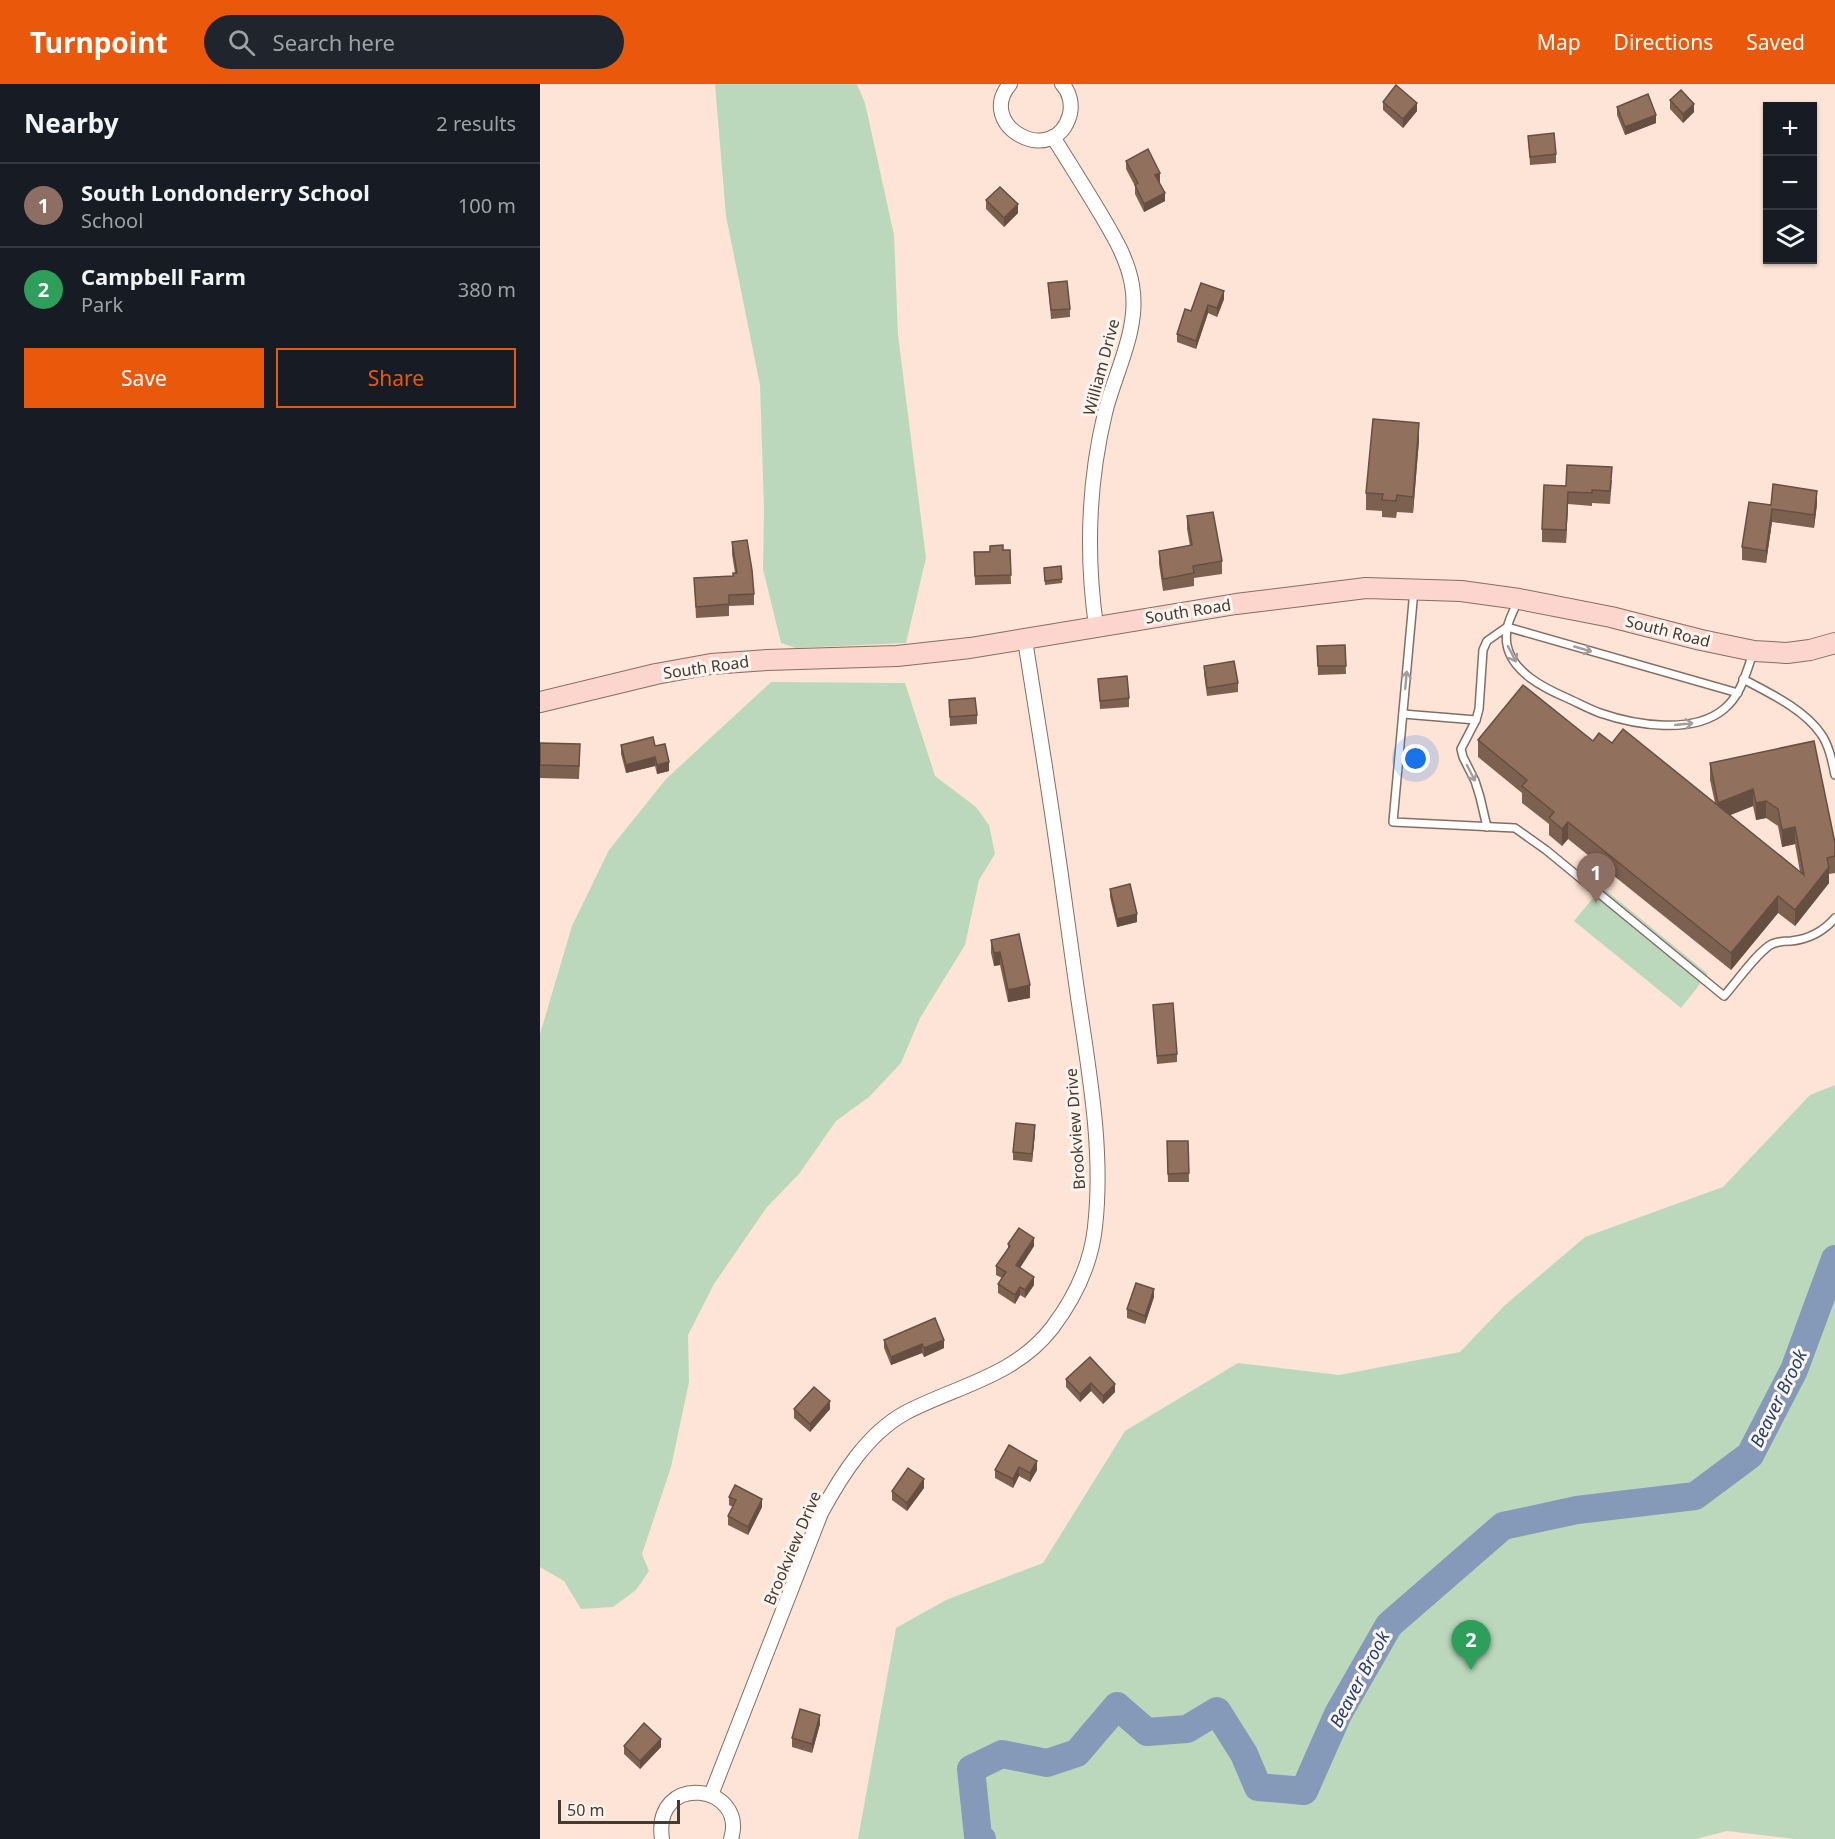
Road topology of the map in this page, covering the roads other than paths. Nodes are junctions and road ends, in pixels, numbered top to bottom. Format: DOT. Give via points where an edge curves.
graph roads {
  1 [pos="1010,84"];
  2 [pos="1062,84"];
  3 [pos="1053,137"];
  4 [pos="1414,589"];
  5 [pos="1519,599"];
  6 [pos="1096,626"];
  7 [pos="1506,627"];
  8 [pos="1025,640"];
  9 [pos="1835,643"];
  10 [pos="1754,651"];
  11 [pos="1743,680"];
  12 [pos="1738,693"];
  13 [pos="540,702"];
  14 [pos="1403,714"];
  15 [pos="1476,720"];
  16 [pos="1835,774"];
  17 [pos="1487,826"];
  18 [pos="1835,918"];
  19 [pos="711,1795"];
  20 [pos="662,1839"];
  21 [pos="731,1839"];
  1 -- 3 [label="street" via="1001,109 1011,130 1030,141"];
  2 -- 3 [label="street" via="1071,109 1062,130"];
  3 -- 6 [label="street, William Drive" via="1119,246 1133,287 1131,331 1105,411 1092,486 1089,541"];
  4 -- 5 [label="street, South Road"];
  4 -- 6 [label="street, South Road" via="1356,590"];
  14 -- 4 [label="lane, one-way"];
  5 -- 7 [label="lane"];
  5 -- 10 [label="street, South Road"];
  6 -- 8 [label="street, South Road"];
  7 -- 12 [label="lane, one-way"];
  7 -- 12 [label="lane, one-way" via="1508,646 1524,672 1556,693 1608,716 1641,723 1684,724 1705,720 1722,711"];
  7 -- 15 [label="lane" via="1486,641 1483,650"];
  8 -- 13 [label="street, South Road" via="897,656 711,664"];
  8 -- 19 [label="street, Brookview Drive" via="1093,1114 1098,1171 1092,1246 1072,1299 1050,1330 1023,1356 992,1376 904,1413 862,1450 839,1480 821,1513"];
  9 -- 10 [label="street, South Road" via="1787,653"];
  10 -- 11 [label="lane"];
  11 -- 12 [label="lane"];
  11 -- 16 [label="lane" via="1780,699 1821,733"];
  14 -- 15 [label="lane"];
  14 -- 17 [label="lane" via="1393,822"];
  15 -- 17 [label="lane, one-way" via="1461,749 1475,781"];
  17 -- 18 [label="lane" via="1515,828 1546,850 1724,996 1772,944 1816,934"];
  19 -- 20 [label="street" via="688,1793 668,1806 662,1816"];
  19 -- 21 [label="street" via="729,1811 733,1823"];
}
